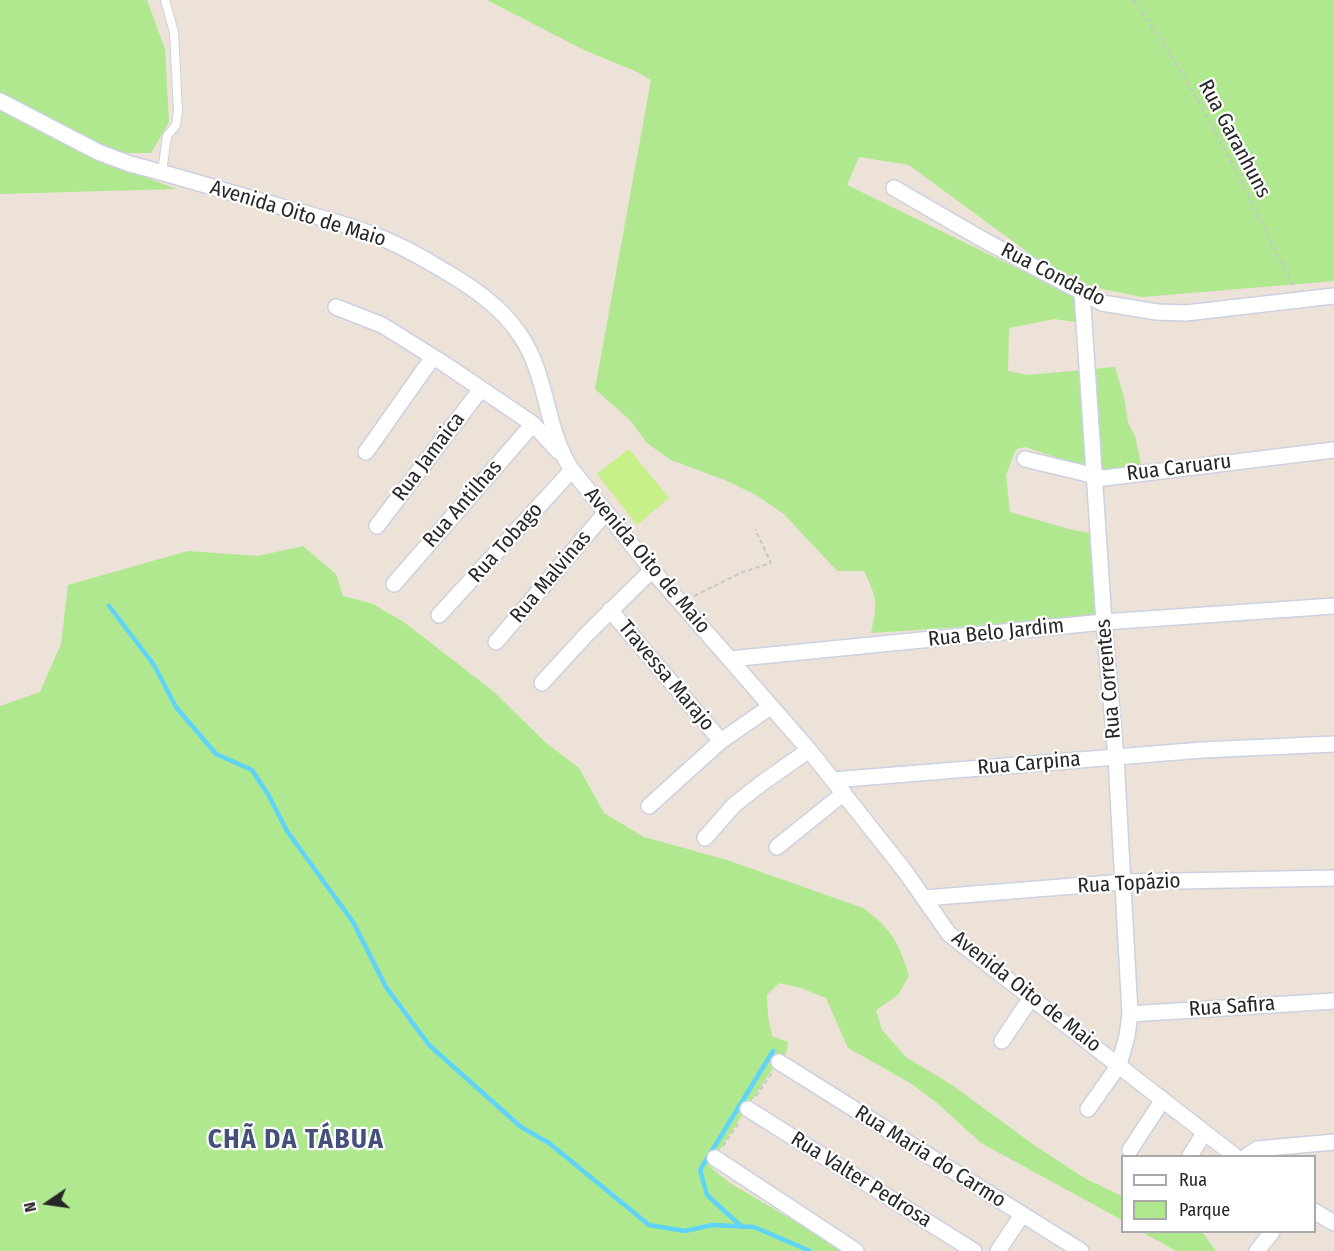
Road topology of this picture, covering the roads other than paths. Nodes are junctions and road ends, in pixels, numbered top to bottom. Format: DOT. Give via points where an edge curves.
graph roads {
  1 [pos="165,0"];
  2 [pos="0,101"];
  3 [pos="162,172"];
  4 [pos="894,188"];
  5 [pos="1082,292"];
  6 [pos="1334,296"];
  7 [pos="336,307"];
  8 [pos="433,357"];
  9 [pos="481,389"];
  10 [pos="533,424"];
  11 [pos="1334,450"];
  12 [pos="366,452"];
  13 [pos="561,454"];
  14 [pos="1025,459"];
  15 [pos="572,470"];
  16 [pos="1093,475"];
  17 [pos="606,512"];
  18 [pos="377,526"];
  19 [pos="652,570"];
  20 [pos="394,584"];
  21 [pos="1334,606"];
  22 [pos="610,610"];
  23 [pos="438,615"];
  24 [pos="1104,622"];
  25 [pos="496,642"];
  26 [pos="730,659"];
  27 [pos="542,683"];
  28 [pos="770,707"];
  29 [pos="721,741"];
  30 [pos="1334,744"];
  31 [pos="809,750"];
  32 [pos="1116,757"];
  33 [pos="832,780"];
  34 [pos="844,793"];
  35 [pos="649,806"];
  36 [pos="705,838"];
  37 [pos="777,847"];
  38 [pos="1334,878"];
  39 [pos="1124,882"];
  40 [pos="924,898"];
  41 [pos="1031,998"];
  42 [pos="1334,1001"];
  43 [pos="1130,1014"];
  44 [pos="1002,1041"];
  45 [pos="779,1062"];
  46 [pos="1119,1065"];
  47 [pos="1162,1101"];
  48 [pos="748,1109"];
  49 [pos="1088,1109"];
  50 [pos="1204,1133"];
  51 [pos="1334,1142"];
  52 [pos="1130,1150"];
  53 [pos="1191,1155"];
  54 [pos="1234,1155"];
  55 [pos="1248,1155"];
  56 [pos="715,1158"];
  57 [pos="1316,1212"];
  58 [pos="1022,1215"];
  59 [pos="1334,1223"];
  60 [pos="1271,1233"];
  61 [pos="856,1251"];
  62 [pos="974,1251"];
  63 [pos="998,1251"];
  64 [pos="1081,1251"];
  65 [pos="1257,1251"];
  1 -- 3 [label="lane" via="174,32 178,111 176,125 166,136"];
  2 -- 3 [label="street, Avenida Oito de Maio" via="98,152"];
  3 -- 13 [label="street, Avenida Oito de Maio" via="380,237 465,283 490,301 521,336 540,380"];
  4 -- 5 [label="street, Rua Condado"];
  5 -- 6 [label="street, Rua Condado" via="1102,303 1186,313"];
  5 -- 16 [label="street, Rua Correntes"];
  7 -- 8 [label="street" via="382,325"];
  8 -- 9 [label="street"];
  8 -- 12 [label="street"];
  9 -- 10 [label="street"];
  9 -- 18 [label="street, Rua Jamaica"];
  10 -- 13 [label="street"];
  10 -- 20 [label="street, Rua Antilhas"];
  11 -- 16 [label="street, Rua Caruaru" via="1104,478"];
  13 -- 15 [label="street, Avenida Oito de Maio"];
  14 -- 16 [label="street, Rua Caruaru"];
  15 -- 17 [label="street, Avenida Oito de Maio"];
  15 -- 23 [label="street, Rua Tobago"];
  16 -- 24 [label="street, Rua Correntes"];
  17 -- 19 [label="street, Avenida Oito de Maio"];
  17 -- 25 [label="street, Rua Malvinas"];
  19 -- 22 [label="street"];
  19 -- 26 [label="street, Avenida Oito de Maio"];
  21 -- 24 [label="street, Rua Belo Jardim"];
  22 -- 27 [label="street"];
  22 -- 29 [label="street, Travessa Marajo"];
  24 -- 26 [label="street, Rua Belo Jardim"];
  24 -- 32 [label="street, Rua Correntes"];
  26 -- 28 [label="street, Avenida Oito de Maio"];
  28 -- 29 [label="street"];
  28 -- 31 [label="street, Avenida Oito de Maio"];
  29 -- 35 [label="street"];
  30 -- 32 [label="street, Rua Carpina"];
  31 -- 33 [label="street, Avenida Oito de Maio"];
  31 -- 36 [label="street" via="734,806"];
  32 -- 33 [label="street, Rua Carpina"];
  32 -- 39 [label="street, Rua Correntes"];
  33 -- 34 [label="street, Avenida Oito de Maio"];
  34 -- 37 [label="street"];
  34 -- 40 [label="street, Avenida Oito de Maio"];
  38 -- 39 [label="street, Rua Topázio"];
  39 -- 40 [label="street, Rua Topázio"];
  39 -- 43 [label="street, Rua Correntes"];
  40 -- 41 [label="street, Avenida Oito de Maio" via="955,939"];
  41 -- 44 [label="street"];
  41 -- 46 [label="street, Avenida Oito de Maio"];
  42 -- 43 [label="street, Rua Safira"];
  43 -- 46 [label="street, Rua Correntes"];
  45 -- 58 [label="street, Rua Maria do Carmo"];
  46 -- 47 [label="street, Avenida Oito de Maio"];
  46 -- 49 [label="street"];
  47 -- 50 [label="street, Avenida Oito de Maio"];
  47 -- 52 [label="street"];
  48 -- 62 [label="street, Rua Valter Pedrosa"];
  50 -- 53 [label="street"];
  50 -- 54 [label="street, Avenida Oito de Maio"];
  51 -- 55 [label="street" via="1257,1149"];
  56 -- 61 [label="street"];
  57 -- 59 [label="street"];
  58 -- 63 [label="street"];
  58 -- 64 [label="street, Rua Maria do Carmo"];
  60 -- 65 [label="street"];
}
